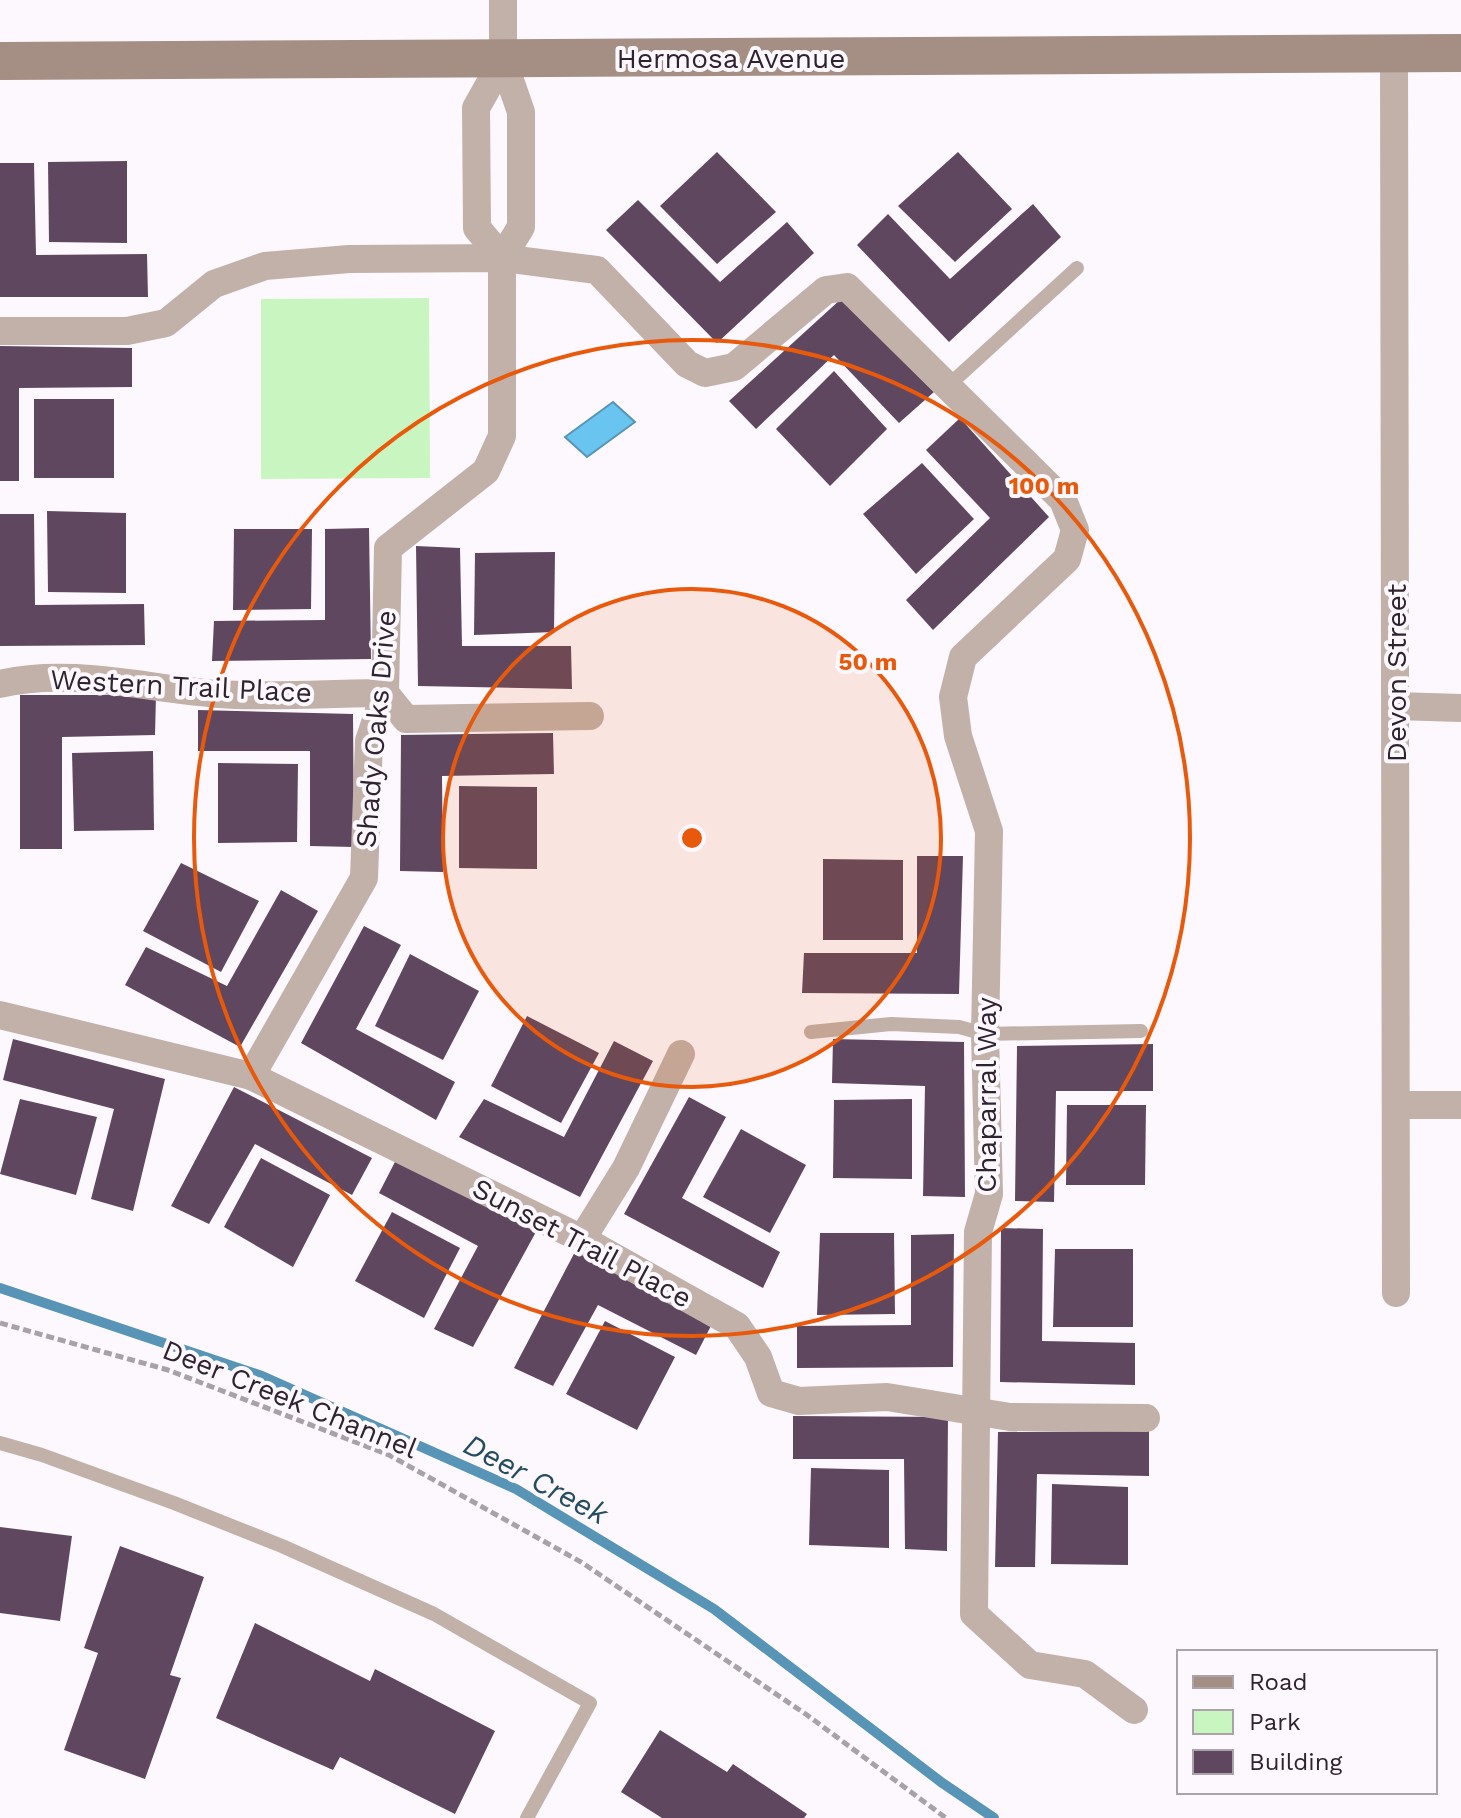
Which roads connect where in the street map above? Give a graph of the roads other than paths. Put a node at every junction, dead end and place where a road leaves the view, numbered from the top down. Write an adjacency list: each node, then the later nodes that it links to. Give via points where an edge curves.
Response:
1 (503, 0): 4 (street)
2 (1394, 53): 3 (street, Hermosa Avenue); 4 (street, Hermosa Avenue); 12 (street, Devon Street)
3 (1461, 53)
4 (503, 60): 5 (street, Hermosa Avenue); 6 (street, Shady Oaks Drive, via 521,112 521,227); 6 (street, via 476,108 477,228)
5 (0, 61)
6 (502, 258): 8 (street, via 349,259 265,266 214,284 166,323 127,331); 9 (street, via 597,270 687,364 705,373 734,367 826,290 847,287); 11 (street, Shady Oaks Drive, via 502,436 486,471 388,548)
7 (1077, 268): 9 (lane)
8 (0, 331)
9 (949, 385): 18 (street, Chaparral Way, via 1063,500 1075,530 1067,559 963,657 953,697 958,736 989,831)
10 (0, 684): 11 (street, Western Trail Place, via 23,679 160,685 218,694)
11 (385, 693): 14 (street, via 406,719); 20 (street, Shady Oaks Drive, via 369,741 364,878)
12 (1396, 706): 13 (street); 21 (street, Devon Street)
13 (1461, 708)
14 (590, 716)
15 (0, 1015): 20 (street, Sunset Trail Place)
16 (1141, 1031): 18 (lane)
17 (811, 1032): 18 (lane, via 891,1024 959,1027)
18 (985, 1034): 25 (street, Chaparral Way, via 989,1194 978,1232)
19 (681, 1054): 23 (street, via 626,1168)
20 (251, 1076): 23 (street, Sunset Trail Place)
21 (1398, 1105): 22 (street); 24 (street, Devon Street)
22 (1461, 1105)
23 (582, 1239): 25 (street, Sunset Trail Place, via 737,1326 758,1357 771,1393 799,1401 887,1397)
24 (1396, 1293)
25 (976, 1409): 26 (street, Sunset Trail Place, via 1010,1417); 28 (street, Chaparral Way, via 974,1614 1030,1665 1085,1674)
26 (1146, 1418)
27 (0, 1443): 29 (lane, via 282,1546 434,1614 590,1703)
28 (1134, 1710)
29 (527, 1818)

